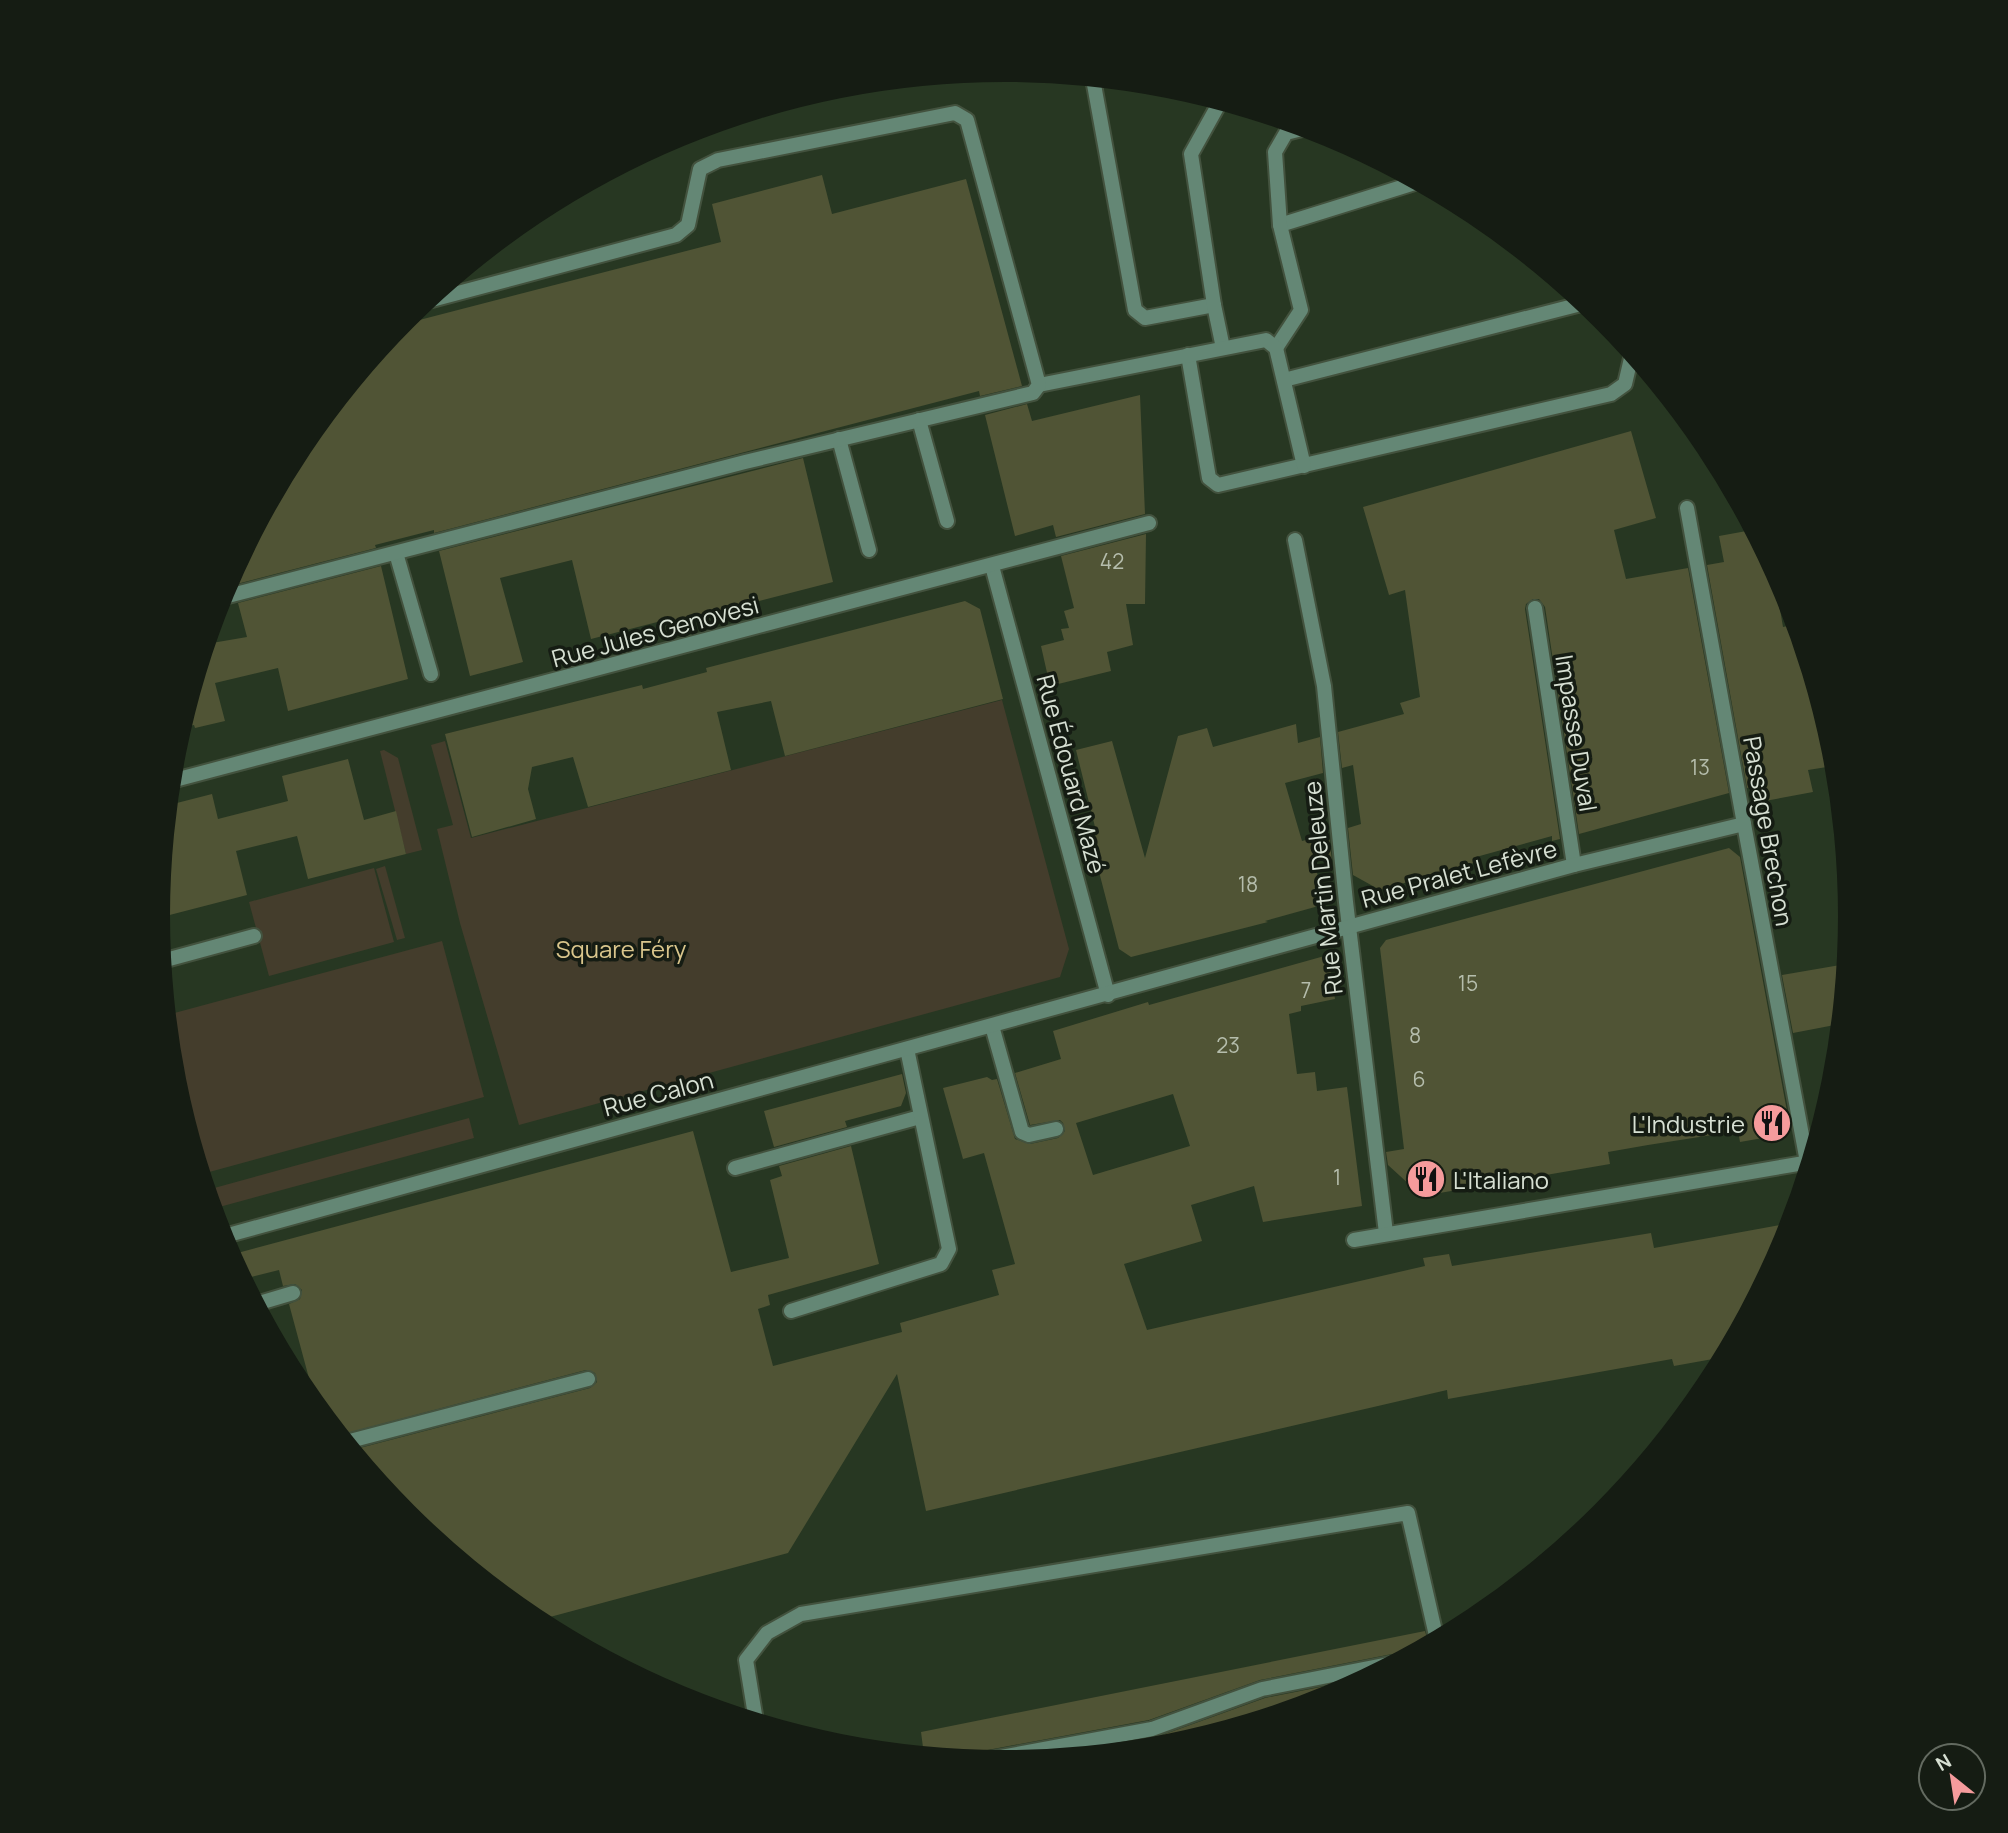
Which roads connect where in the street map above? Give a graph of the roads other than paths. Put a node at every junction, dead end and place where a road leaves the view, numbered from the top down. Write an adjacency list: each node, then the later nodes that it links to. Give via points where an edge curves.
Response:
1 (1095, 87): 7 (street, via 1135,310 1145,317)
2 (1216, 110): 7 (street, via 1191,154)
3 (1287, 133): 5 (street, via 1275,152)
4 (1406, 186): 5 (street)
5 (1280, 225): 10 (street, via 1301,310)
6 (447, 296): 14 (street, via 676,235 688,225 699,169 718,160 955,113 967,120)
7 (1214, 305): 9 (street)
8 (1572, 306): 13 (street)
9 (1223, 348): 10 (street, via 1266,340); 11 (street)
10 (1276, 348): 13 (street)
11 (1188, 355): 14 (street); 17 (street, via 1209,478 1218,485)
12 (1630, 364): 17 (street, via 1625,384 1611,394)
13 (1284, 380): 17 (street)
14 (1039, 384): 15 (street, via 1033,393)
15 (919, 421): 16 (street); 19 (street)
16 (839, 439): 22 (street); 23 (street)
17 (1304, 466)
18 (1687, 508): 29 (street, Passage Brechon)
19 (947, 521)
20 (1149, 523): 24 (street, Rue Jules Genovesi)
21 (1295, 540): 31 (street, Rue Martin Deleuze, via 1324,685)
22 (869, 550)
23 (396, 553): 25 (street); 27 (street)
24 (992, 566): 28 (street, Rue Jules Genovesi); 34 (street, Rue Édouard Mazé)
25 (234, 594)
26 (1535, 608): 30 (street, Impasse Duval)
27 (431, 674)
28 (182, 778)
29 (1744, 824): 30 (street, Rue Pralet Lefèvre); 39 (street, Passage Brechon)
30 (1574, 865): 31 (street, Rue Pralet Lefèvre)
31 (1349, 927): 34 (street, Rue Pralet Lefèvre); 42 (street, Rue Martin Deleuze)
32 (254, 936): 33 (street)
33 (172, 958)
34 (1108, 995): 35 (street, Rue Calon)
35 (992, 1026): 36 (street, Rue Calon); 38 (street, via 1023,1132 1029,1135)
36 (907, 1049): 37 (street); 43 (street, Rue Calon)
37 (920, 1117): 41 (street); 47 (street, via 949,1249 941,1264)
38 (1056, 1129)
39 (1806, 1146)
40 (1801, 1163): 42 (street)
41 (735, 1168)
42 (1386, 1233): 44 (street)
43 (232, 1234)
44 (1354, 1240)
45 (293, 1293): 46 (street)
46 (265, 1301)
47 (791, 1311)
48 (588, 1379): 49 (street)
49 (355, 1440)
50 (1435, 1630): 52 (street, via 1408,1513 801,1614 767,1633 746,1660)
51 (1364, 1669): 53 (street, via 1262,1689 1152,1729)
52 (754, 1711)
53 (1036, 1750)

